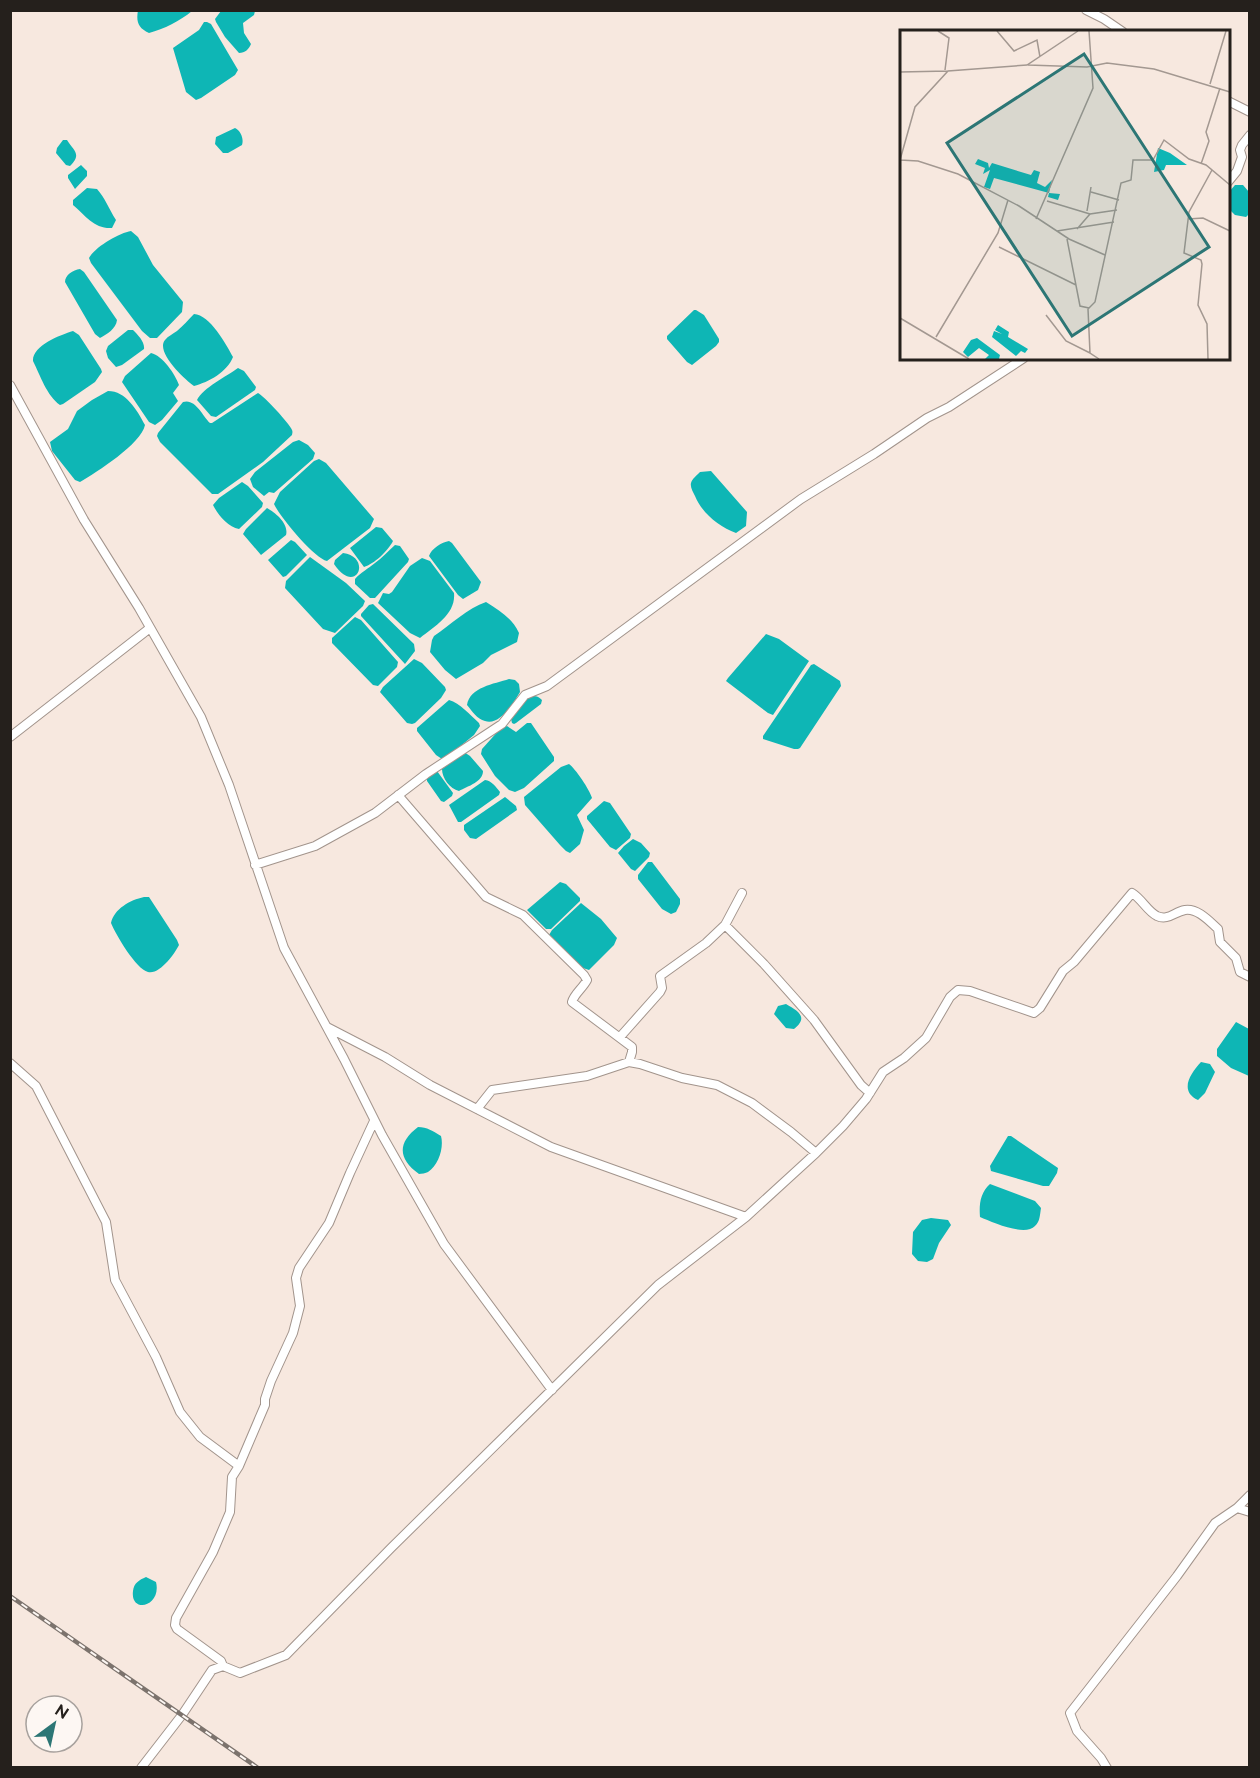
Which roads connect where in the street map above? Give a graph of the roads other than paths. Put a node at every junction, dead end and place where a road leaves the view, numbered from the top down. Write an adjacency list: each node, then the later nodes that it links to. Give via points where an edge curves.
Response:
1 (1086, 10): 2 (street)
2 (1120, 30)
3 (1230, 102): 4 (street)
4 (1250, 112)
5 (1250, 135): 6 (street, via 1242,145 1242,157)
6 (1230, 180)
7 (1021, 360): 11 (street, via 801,499 547,686 525,695 502,724)
8 (10, 385): 9 (street, via 84,520)
9 (150, 628): 10 (street); 12 (street, via 201,717)
10 (10, 737)
11 (399, 795): 12 (street, via 315,846); 17 (street, via 486,897 523,915 584,975 584,986 572,1002)
12 (255, 865): 16 (street, via 284,948)
13 (742, 893): 14 (street)
14 (725, 925): 17 (street, via 660,976 660,992); 20 (street, via 814,1020)
15 (1250, 977): 20 (street, via 1240,972 1234,955 1220,942 1218,929 1203,916 1184,910 1166,918 1158,916 1132,893 1063,972 1035,1013 958,990 926,1038 884,1072)
16 (326, 1026): 21 (street); 22 (street)
17 (620, 1037): 18 (street, via 632,1047)
18 (629, 1062): 21 (street, via 587,1076 492,1090); 23 (street, via 717,1085 752,1103)
19 (10, 1063): 26 (street, via 36,1086 106,1222 115,1280 180,1412 200,1437)
20 (870, 1093): 23 (street)
21 (477, 1109): 24 (street, via 551,1147)
22 (374, 1121): 25 (street, via 444,1244); 26 (street, via 329,1223 299,1268 296,1278 300,1306 293,1333)
23 (816, 1153): 24 (street)
24 (746, 1217): 25 (street, via 658,1285)
25 (552, 1389): 30 (street, via 286,1655 240,1673)
26 (238, 1466): 30 (street, via 232,1477 230,1512 175,1625)
27 (1250, 1495): 28 (street)
28 (1237, 1508): 29 (street); 32 (street, via 1215,1523 1070,1713 1077,1731)
29 (1250, 1512)
30 (223, 1666): 31 (street, via 212,1670)
31 (141, 1767)
32 (1107, 1767)

